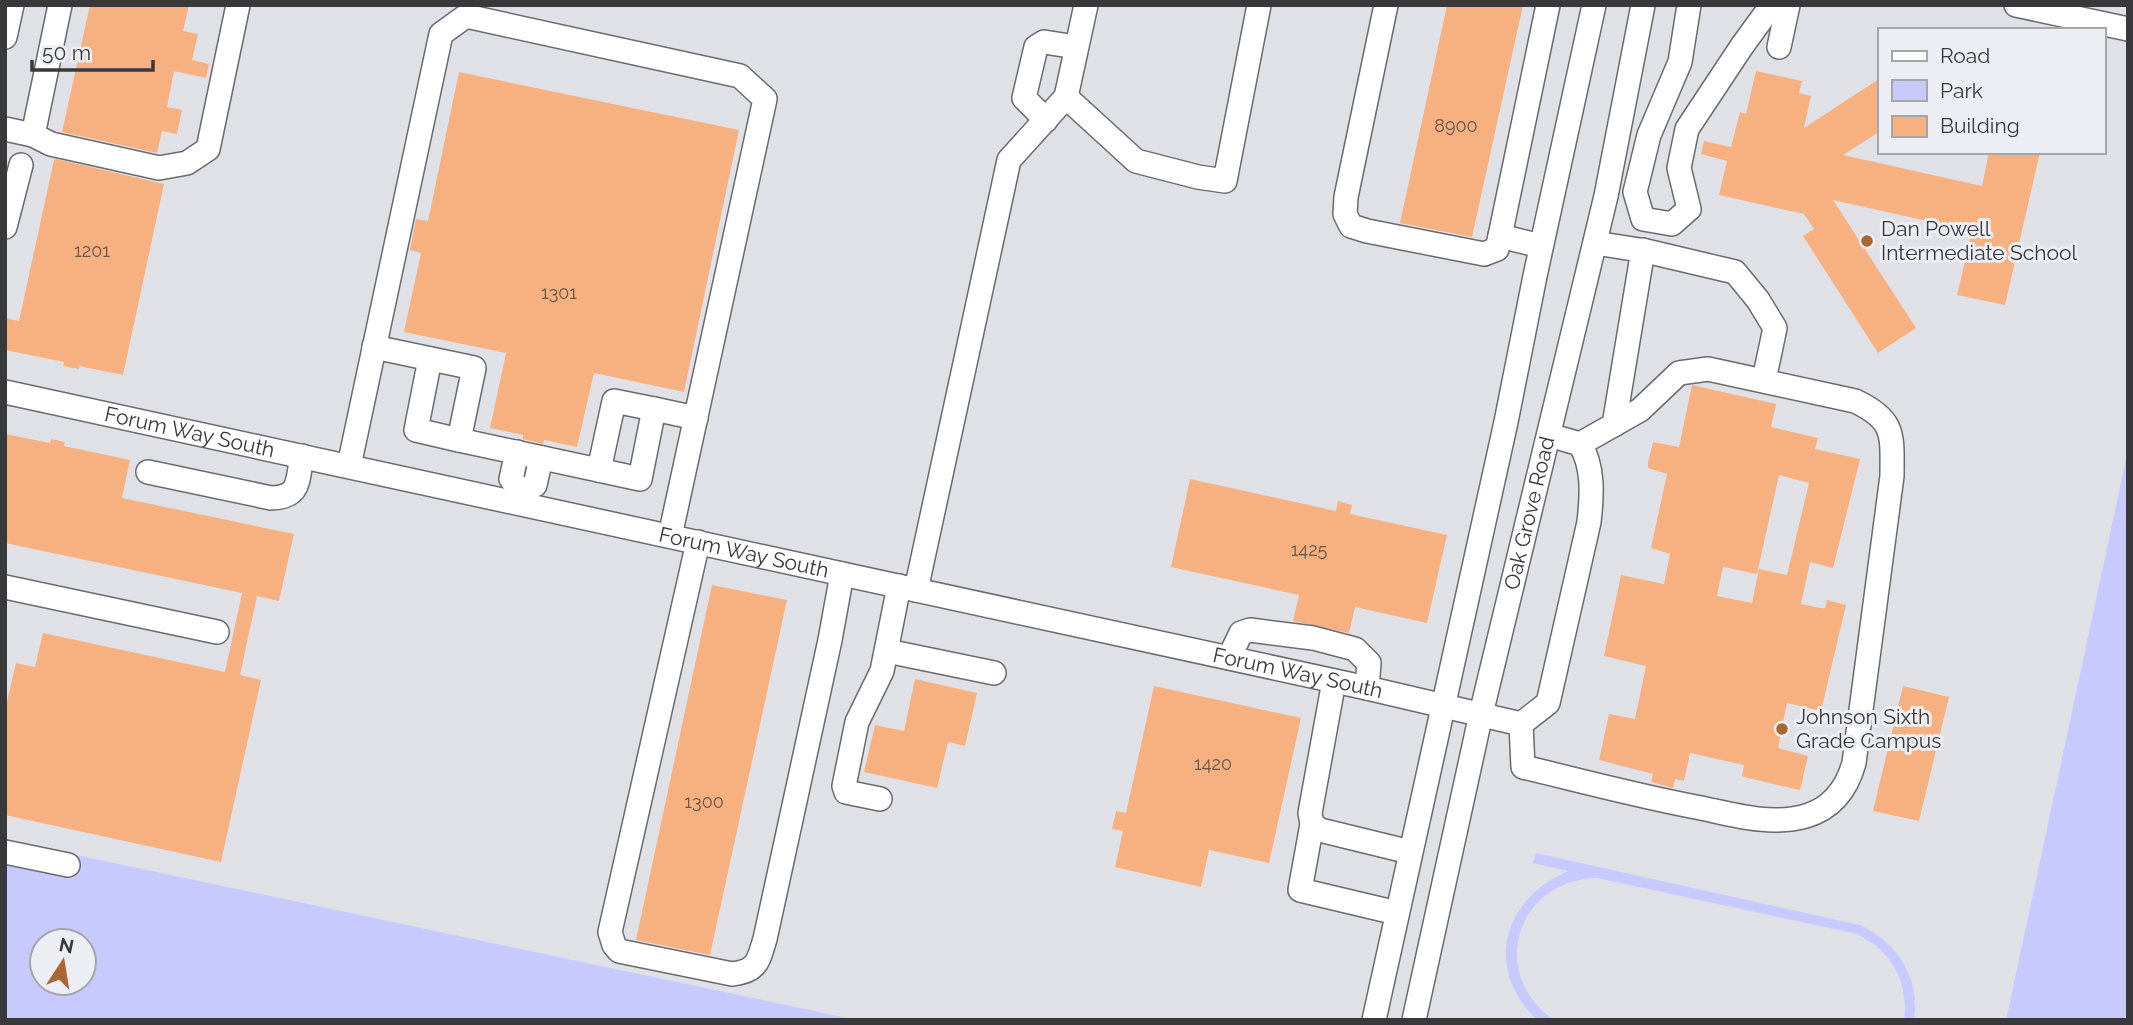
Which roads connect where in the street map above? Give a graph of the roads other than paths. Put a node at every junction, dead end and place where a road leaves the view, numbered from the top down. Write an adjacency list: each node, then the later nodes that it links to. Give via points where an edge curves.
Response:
1 (12, 5): 15 (street)
2 (60, 5): 21 (street)
3 (238, 5): 21 (street, via 208,149 187,163 159,168 51,144)
4 (1086, 5): 16 (street)
5 (1259, 5): 18 (street, via 1225,181 1136,161)
6 (1386, 5): 24 (street, via 1345,214 1351,226 1367,231 1484,254 1497,249)
7 (1548, 5): 24 (street)
8 (1594, 5): 26 (street, Oak Grove Road)
9 (1643, 5): 25 (street, Oak Grove Road)
10 (1689, 5): 11 (street, via 1681,62 1649,135 1635,192 1643,219 1672,224 1689,209 1679,168 1687,129 1742,46)
11 (1777, 5)
12 (1788, 5): 17 (street)
13 (2016, 5): 14 (street)
14 (2128, 29)
15 (5, 37)
16 (1076, 47): 18 (street); 19 (street, via 1044,41 1036,47 1024,98)
17 (1779, 47)
18 (1066, 97): 19 (street)
19 (1046, 120): 49 (street, via 1009,160)
20 (5, 129): 21 (street)
21 (33, 135)
22 (21, 165): 23 (street)
23 (5, 227)
24 (1500, 236): 26 (street)
25 (1595, 243): 27 (street); 35 (street, Oak Grove Road)
26 (1541, 246): 56 (street, Oak Grove Road)
27 (1643, 250): 30 (street, via 1735,272 1775,328); 34 (street)
28 (374, 347): 29 (street); 33 (street, via 441,34 466,16 740,76 765,99); 41 (street)
29 (430, 359): 36 (street, via 416,430); 36 (street, via 474,368)
30 (1764, 380): 34 (street, via 1708,369 1679,373 1640,410); 58 (street, via 1855,401 1870,408 1892,436 1892,476 1849,782 1828,805 1808,816 1758,818 1660,800 1523,766)
31 (5, 392): 39 (street, Forum Way South)
32 (654, 409): 33 (street); 42 (street, via 614,401); 42 (street, via 640,479)
33 (696, 418): 45 (street)
34 (1614, 425): 37 (street)
35 (1549, 435): 37 (street); 57 (street, Oak Grove Road)
36 (459, 440): 38 (street)
37 (1580, 444): 58 (street, via 1592,491 1589,522 1548,703)
38 (517, 452): 40 (street); 44 (street, via 512,480)
39 (302, 456): 41 (street, Forum Way South); 43 (street, via 296,488 284,498)
40 (541, 458): 42 (street); 44 (street, via 536,485)
41 (349, 466): 44 (street, Forum Way South)
42 (599, 470)
43 (148, 472)
44 (520, 497): 45 (street, Forum Way South)
45 (670, 536): 46 (street, Forum Way South)
46 (698, 542): 47 (street, Forum Way South); 47 (street, via 610,932 620,951 732,974 746,973 756,964)
47 (842, 573): 49 (street, Forum Way South)
48 (5, 587): 50 (street)
49 (908, 588): 51 (street); 52 (street, Forum Way South)
50 (217, 632)
51 (887, 651): 53 (street); 59 (street, via 857,722 844,789)
52 (1229, 658): 54 (street, Forum Way South); 55 (street, via 1241,633 1250,630 1313,638 1355,649 1369,663)
53 (994, 673)
54 (1334, 681): 55 (street, Forum Way South); 60 (street, via 1310,813)
55 (1367, 688): 56 (street, Forum Way South)
56 (1442, 704): 57 (street, Forum Way South); 62 (street, Oak Grove Road)
57 (1481, 714): 58 (street, Forum Way South); 66 (street, Oak Grove Road)
58 (1521, 724)
59 (880, 799)
60 (1312, 824): 62 (street, via 1320,830); 64 (street, via 1300,890)
61 (5, 852): 63 (street)
62 (1410, 852): 64 (street, Oak Grove Road)
63 (68, 865)
64 (1397, 913): 65 (street, Oak Grove Road)
65 (1374, 1020)
66 (1413, 1020)

